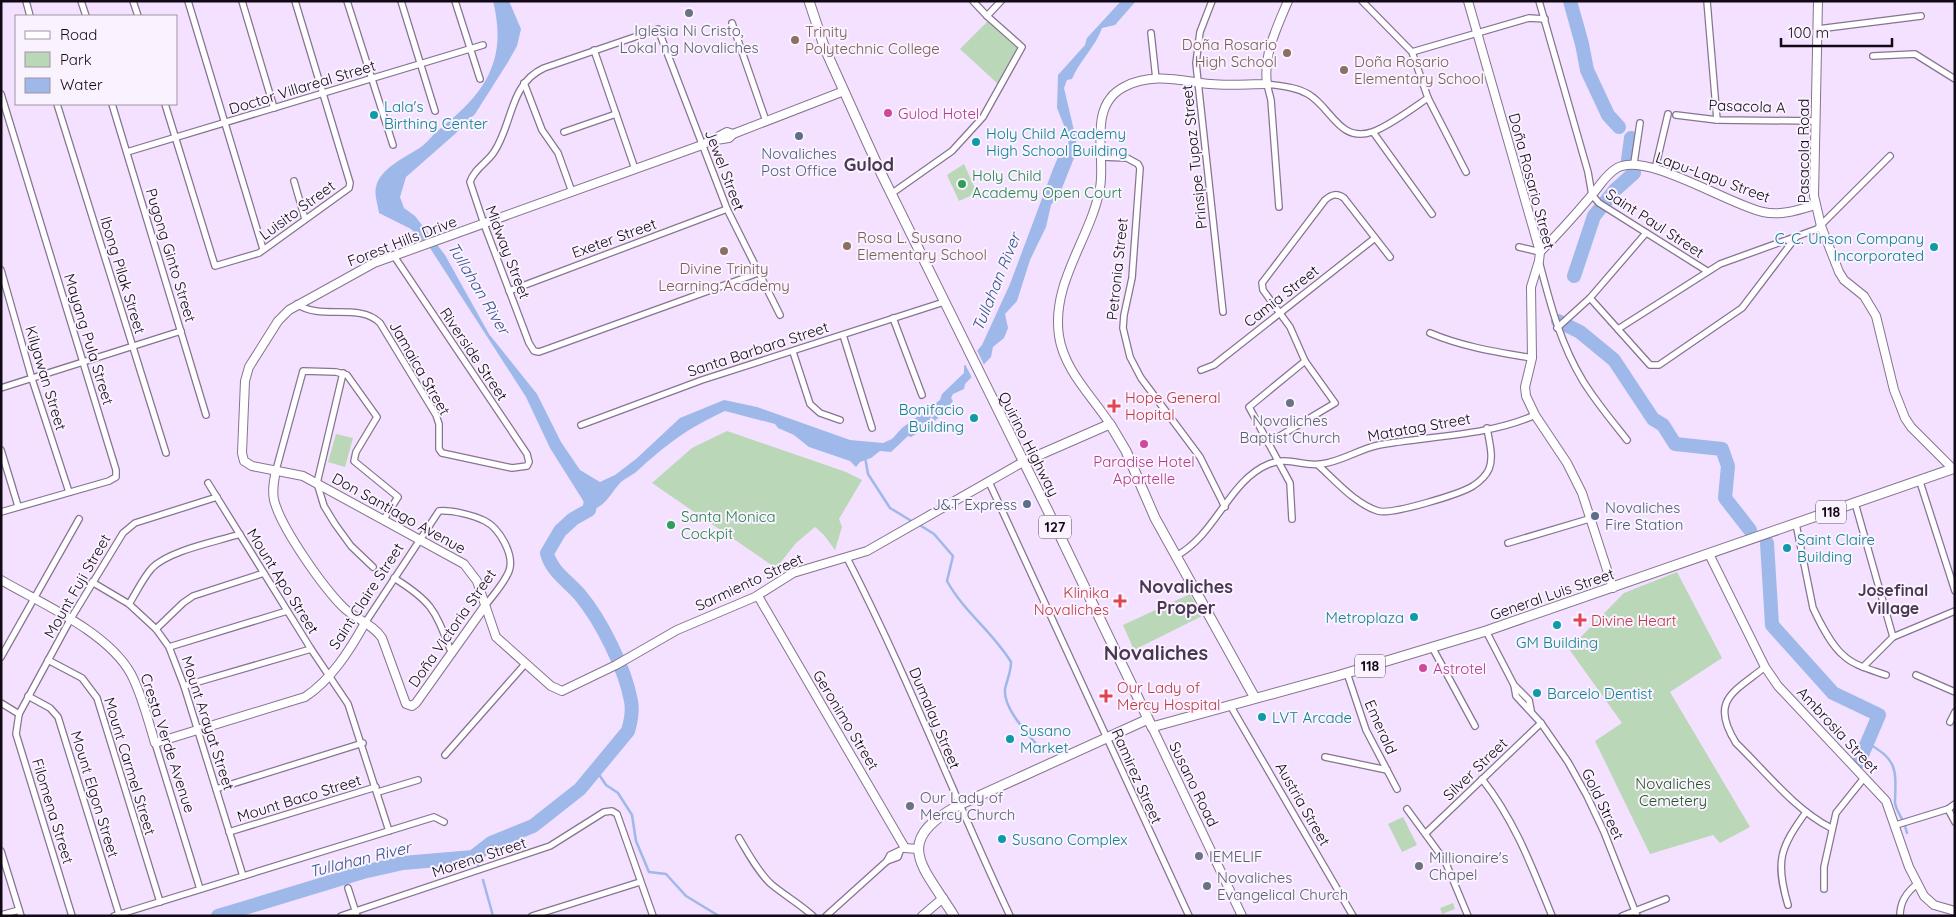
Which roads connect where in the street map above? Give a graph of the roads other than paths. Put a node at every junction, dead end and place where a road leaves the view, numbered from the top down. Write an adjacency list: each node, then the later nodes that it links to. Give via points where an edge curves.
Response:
1 (26, 1): 20 (street)
2 (81, 1): 21 (street)
3 (133, 1): 22 (street)
4 (188, 1): 58 (street)
5 (242, 1): 50 (street)
6 (294, 1): 44 (street, Luisito Street)
7 (347, 1): 36 (street)
8 (401, 1): 35 (street)
9 (455, 1): 31 (street)
10 (809, 1): 43 (main road, Quirino Highway / 127, via 821,40)
11 (973, 1): 23 (street)
12 (1001, 1): 23 (street)
13 (1212, 1): 40 (street, Prinsipe Tupaz Street, via 1197,44)
14 (1288, 1): 42 (street, via 1270,47)
15 (1362, 1): 33 (street)
16 (1468, 1): 28 (street, Doña Rosario Street)
17 (1539, 1): 25 (street)
18 (1707, 1): 55 (street)
19 (1818, 1): 27 (street, Pasacola Road)
20 (30, 15)
21 (86, 15)
22 (138, 15)
23 (986, 16): 74 (street, via 1022,46 983,117 952,151)
24 (1921, 16): 27 (street)
25 (1545, 19): 28 (street, via 1529,18); 75 (street)
26 (732, 23): 57 (street)
27 (1818, 29): 56 (street, Pasacola Road)
28 (1477, 32): 33 (street); 88 (street, Doña Rosario Street)
29 (1152, 33): 38 (street)
30 (483, 45): 31 (street, Doctor Villareal Street)
31 (470, 50): 35 (street, Doctor Villareal Street); 37 (street)
32 (594, 50): 41 (street, via 544,68); 52 (street); 64 (street, Jewel Street, via 658,29)
33 (1412, 52): 46 (street)
34 (1873, 56): 39 (street, via 1915,54)
35 (420, 64): 36 (street, Doctor Villareal Street); 51 (street)
36 (371, 79): 44 (street, Doctor Villareal Street); 63 (street)
37 (480, 79)
38 (1156, 79): 40 (street); 67 (street, via 1124,87 1105,105)
39 (1955, 79)
40 (1198, 81): 42 (street); 99 (street, Prinsipe Tupaz Street)
41 (524, 82): 73 (street, via 542,130 558,153); 81 (street, Midway Street, via 498,146 470,182)
42 (1267, 84): 61 (street, via 1308,94 1325,107 1341,128 1360,134); 77 (street)
43 (844, 91): 57 (street, Forest Hills Drive); 74 (main road, Quirino Highway / 127)
44 (324, 93): 50 (street, Doctor Villareal Street); 80 (street, Luisito Street, via 350,186)
45 (1, 94): 112 (street, Mayang Pula Street)
46 (1428, 98): 61 (street); 71 (street)
47 (57, 105): 108 (street, Ibong Pilak Street)
48 (112, 105): 65 (street, Pugong Ginto Street)
49 (165, 105): 62 (street)
50 (274, 108): 58 (street, Doctor Villareal Street)
51 (435, 112)
52 (616, 114): 60 (street); 69 (street)
53 (1668, 114): 70 (street)
54 (1676, 115): 55 (street, Pasacola A)
55 (1717, 120): 56 (street, Pasacola A)
56 (1816, 120): 76 (street, Pasacola Road)
57 (766, 121): 64 (street, Forest Hills Drive, via 733,134 727,132)
58 (225, 123): 62 (street, Doctor Villareal Street); 87 (street)
59 (1640, 123): 68 (street)
60 (564, 132)
61 (1373, 132): 79 (street)
62 (175, 138): 65 (street, Doctor Villareal Street); 87 (street, Luisito Street, via 215,266 254,256)
63 (393, 145)
64 (702, 145): 69 (street, Forest Hills Drive); 78 (street, Jewel Street)
65 (127, 152): 105 (street, Pugong Ginto Street)
66 (1890, 156): 82 (street)
67 (1102, 157): 121 (street, via 1100,190 1064,285 1058,327 1065,359); 143 (street, Petronia Street, via 1127,158 1140,168 1132,278 1123,321 1130,357 1141,378 1200,457)
68 (1634, 163): 70 (street, Lapu-Lapu Street); 75 (street, Lapu-Lapu Street, via 1611,172)
69 (635, 169): 73 (street, Forest Hills Drive)
70 (1655, 169): 76 (street, Lapu-Lapu Street, via 1761,212 1779,213)
71 (1466, 172)
72 (294, 181): 80 (street)
73 (572, 192): 81 (street, Forest Hills Drive)
74 (891, 194): 97 (main road, Quirino Highway / 127)
75 (1592, 195): 83 (street, Saint Paul Street, via 1604,207); 88 (street, Lapu-Lapu Street)
76 (1815, 206): 82 (street, Pasacola Road)
77 (1280, 207)
78 (727, 209): 94 (street, Jewel Street); 95 (street, Exeter Street)
79 (1432, 214)
80 (305, 219): 87 (street, Luisito Street)
81 (484, 224): 89 (street, Forest Hills Drive); 95 (street, Midway Street)
82 (1820, 226): 84 (street); 133 (street, Pasacola Road, via 1844,280 1870,303 1876,316 1894,390 1905,418)
83 (1646, 233): 93 (street, Saint Paul Street); 96 (street)
84 (1796, 237): 93 (street); 104 (street, via 1742,308 1660,366 1654,367)
85 (1375, 238): 90 (street); 100 (street, Camia Street); 100 (street, via 1344,198 1332,195 1325,200 1262,282 1263,290)
86 (1519, 247): 88 (street)
87 (263, 250)
88 (1540, 252): 91 (street, Doña Rosario Street)
89 (394, 256): 98 (street, Forest Hills Drive, via 363,268); 132 (street, Riverside Street, via 527,454)
90 (1390, 257)
91 (1540, 261): 103 (street); 110 (street, Doña Rosario Street, via 1531,287)
92 (1, 270): 115 (street, Kilyawan Street)
93 (1707, 271): 104 (street)
94 (758, 273): 95 (street, Midway Street, via 539,352 531,347); 101 (street, Jewel Street)
95 (509, 291)
96 (1590, 298): 103 (street); 104 (street)
97 (944, 302): 102 (street, Santa Barbara Street); 130 (main road, Quirino Highway / 127)
98 (297, 304): 132 (street, Jamaica Street, via 311,311 366,315 380,323 436,415 440,424 439,449 442,453 512,468); 134 (street, Forest Hills Drive, via 278,321 252,361 245,381 242,457 252,466)
99 (1223, 312)
100 (1280, 312): 111 (street, via 1297,338); 113 (street, Camia Street, via 1214,365)
101 (780, 315)
102 (893, 318): 107 (street, Santa Barbara Street); 117 (street)
103 (1557, 328): 125 (street, via 1584,383)
104 (1618, 329)
105 (181, 331): 108 (street); 118 (street, Pugong Ginto Street)
106 (1430, 333): 110 (street, via 1461,344)
107 (842, 335): 109 (street, Santa Barbara Street); 123 (street)
108 (133, 347): 112 (street); 128 (street, Ibong Pilak Street)
109 (792, 352): 120 (street, via 810,404 820,413); 122 (street, Santa Barbara Street, via 671,391)
110 (1532, 358): 119 (street, Doña Rosario Street, via 1525,387)
111 (1305, 361): 126 (street, via 1249,407); 126 (street, via 1335,403)
112 (84, 362): 115 (street); 139 (street, Mayang Pula Street, via 116,476 110,481)
113 (1201, 370)
114 (343, 373): 134 (street, via 303,371); 138 (street); 148 (street, via 355,384 376,415 354,459 358,466 398,497)
115 (32, 379): 116 (street); 139 (street, Kilyawan Street)
116 (1, 388)
117 (922, 395)
118 (206, 415)
119 (1535, 415): 124 (street, Matatag Street, via 1513,424); 145 (street, Doña Rosario Street, via 1575,476)
120 (840, 420)
121 (1110, 424): 130 (main road, Sarmiento Street); 154 (main road)
122 (581, 425)
123 (872, 428)
124 (1487, 428): 131 (street, Matatag Street, via 1377,445); 131 (street, via 1492,457 1482,479 1457,494 1392,511 1380,512 1372,508)
125 (1627, 440)
126 (1268, 444): 129 (street)
127 (1, 450): 142 (street)
128 (166, 453)
129 (1278, 461): 131 (street, Matatag Street); 143 (street, via 1261,468); 147 (street, via 1291,486)
130 (1023, 462): 135 (street, Sarmiento Street); 198 (main road, Quirino Highway / 127)
131 (1318, 465)
132 (527, 466)
133 (1954, 468): 136 (main road, General Luis Street / 118)
134 (276, 470): 138 (street, Don Santiago Avenue, via 295,473); 171 (street, via 274,500 288,530 338,601)
135 (989, 482): 155 (street, Sarmiento Street); 201 (street, Ramirez Street)
136 (1920, 482): 141 (main road, General Luis Street / 118); 163 (street)
137 (208, 483): 140 (street, Mount Apo Street)
138 (317, 483): 148 (street, Don Santiago Avenue); 157 (street, via 334,524)
139 (70, 492): 142 (street, Mayang Pula Street)
140 (216, 497): 150 (street, Mount Apo Street); 161 (street, Mount Fuji Street, via 128,527)
141 (1855, 503): 149 (main road, General Luis Street / 118); 174 (street)
142 (18, 506): 144 (street, Mayang Pula Street)
143 (1224, 507): 154 (street, via 1202,537)
144 (1, 512)
145 (1590, 518): 152 (street); 162 (street, Doña Rosario Street)
146 (79, 519): 165 (street)
147 (1292, 519)
148 (384, 520): 151 (street, Don Santiago Avenue)
149 (1796, 524): 153 (main road, General Luis Street / 118); 183 (street, via 1818,620 1842,655)
150 (240, 534): 158 (street, Mount Apo Street); 166 (street, via 159,562)
151 (420, 538): 156 (street, Saint Claire Street, via 435,514 446,510 490,525); 159 (street, Saint Claire Street); 167 (street, Don Santiago Avenue, via 470,569)
152 (1508, 543)
153 (1709, 554): 162 (main road, General Luis Street / 118); 182 (street, Ambrosia Street)
154 (1176, 556): 191 (main road)
155 (847, 558): 164 (street, Sarmiento Street, via 793,573); 214 (street, Dumalay Street, via 896,658)
156 (511, 560): 167 (street, Doña Victoria Street, via 509,570)
157 (373, 567)
158 (264, 573): 168 (street, Mount Apo Street); 172 (street, via 193,596)
159 (394, 578): 171 (street, Saint Claire Street); 178 (street, via 428,602)
160 (1, 580): 165 (street, Cresta Verde Avenue)
161 (92, 582): 166 (street, Mount Arayat Street); 170 (street, Mount Fuji Street)
162 (1613, 588): 173 (main road, General Luis Street / 118)
163 (1955, 591)
164 (758, 596): 181 (street, Sarmiento Street, via 677,630 562,691 551,686); 226 (street, Geronimo Street)
165 (34, 599): 170 (street, Cresta Verde Avenue); 179 (street)
166 (129, 604): 172 (street, Mount Arayat Street)
167 (485, 606): 178 (street, Doña Victoria Street); 181 (street, Sarmiento Street, via 496,637)
168 (287, 611): 175 (street); 177 (street, Mount Apo Street)
169 (1955, 611): 174 (street)
170 (70, 620): 180 (street, Mount Fuji Street); 202 (street, Cresta Verde Avenue, via 102,639 130,672)
171 (366, 623): 178 (street, Doña Victoria Street, via 382,638 409,706 416,703); 186 (street, Saint Claire Street, via 344,658)
172 (156, 629): 175 (street, Mount Arayat Street)
173 (1486, 630): 176 (main road, General Luis Street / 118); 197 (street, Gold Street, via 1514,685 1516,696)
174 (1893, 637): 183 (street)
175 (169, 647): 188 (street, Mount Arayat Street)
176 (1432, 647): 184 (main road, General Luis Street / 118); 199 (street)
177 (311, 649): 186 (street, Mount Apo Street); 188 (street)
178 (452, 654)
179 (1, 656)
180 (48, 660): 190 (street, Mount Fuji Street); 237 (street, Mount Carmel Street, via 82,678 97,698)
181 (526, 663): 204 (street)
182 (1765, 667): 207 (street, Ambrosia Street, via 1787,697); 217 (street, via 1728,696 1724,706 1725,721 1736,743)
183 (1863, 667): 187 (street)
184 (1347, 673): 191 (main road, General Luis Street / 118); 206 (street, Emerald, via 1366,730)
185 (1916, 674): 189 (street)
186 (328, 675): 200 (street, Saint Claire Street, via 305,697); 203 (street, Mount Apo Street, via 348,704)
187 (1886, 675)
188 (184, 686): 200 (street, Mount Arayat Street)
189 (1955, 692)
190 (28, 696): 195 (street, Mount Fuji Street); 244 (street, Mount Elgon Street, via 50,708 58,717)
191 (1255, 698): 193 (main road, General Luis Street / 118)
192 (1, 703): 195 (street)
193 (1230, 704): 198 (main road, General Luis Street / 118); 256 (street, Austria Street)
194 (1955, 712): 196 (street)
195 (19, 714): 245 (street, Filomena Street, via 16,734)
196 (1950, 722)
197 (1541, 723): 209 (street, Silver Street); 242 (street, Gold Street, via 1587,796)
198 (1149, 724): 201 (main road); 255 (street, Susano Road)
199 (1475, 726)
200 (198, 730): 202 (street, Saint Claire Street); 210 (street, Mount Arayat Street)
201 (1106, 738): 214 (main road); 254 (street, Ramirez Street)
202 (155, 743): 234 (street, Cresta Verde Avenue)
203 (363, 743): 210 (street); 211 (street, Mount Apo Street)
204 (445, 755)
205 (1325, 757): 206 (street)
206 (1387, 770): 212 (street, Emerald)
207 (1864, 778): 220 (street, Ambrosia Street, via 1886,801); 221 (street, via 1840,805)
208 (418, 780): 211 (street, Mount Baco Street)
209 (1482, 780): 224 (street, Silver Street); 258 (street, via 1516,831)
210 (216, 789): 223 (street, Mount Arayat Street)
211 (377, 789): 222 (street, Mount Apo Street); 223 (street, Mount Baco Street)
212 (1397, 789)
213 (1955, 804): 216 (street)
214 (959, 805): 227 (main road, via 927,828); 253 (street, Dumalay Street)
215 (1407, 809): 224 (street)
216 (1948, 809): 219 (street); 220 (street)
217 (1806, 812): 221 (street); 238 (street, via 1787,838 1783,851 1780,876)
218 (444, 822): 222 (street, via 434,817)
219 (1955, 822)
220 (1898, 825): 231 (street, Ambrosia Street)
221 (1831, 828): 233 (street, via 1824,867)
222 (389, 831): 229 (street)
223 (229, 832): 229 (street, Mount Arayat Street)
224 (1426, 833): 257 (street, via 1451,873)
225 (739, 838): 249 (street, via 770,884)
226 (903, 849): 227 (street); 250 (street, via 890,855 888,861)
227 (917, 849): 235 (main road, via 925,871)
228 (1, 851): 240 (street)
229 (243, 876): 234 (street)
230 (640, 882): 241 (street, Morena Street, via 617,814 612,811 604,812 550,846); 247 (street); 248 (street)
231 (1916, 884): 239 (street, Ambrosia Street, via 1934,905); 260 (street, via 1902,902)
232 (348, 888): 241 (street)
233 (1824, 889)
234 (200, 890): 237 (street)
235 (943, 898): 251 (street); 252 (main road)
236 (1666, 899): 242 (street)
237 (160, 902): 244 (street)
238 (1788, 905)
239 (1955, 911)
240 (20, 913): 243 (street)
241 (356, 913): 246 (street, Morena Street)
242 (1636, 913): 259 (street)
243 (1, 915)
244 (117, 915)
245 (72, 916)
246 (341, 916)
247 (532, 916)
248 (653, 916)
249 (813, 916)
250 (826, 916)
251 (922, 916)
252 (954, 916)
253 (1010, 916)
254 (1189, 916)
255 (1242, 916)
256 (1353, 916)
257 (1468, 916)
258 (1552, 916)
259 (1622, 916)
260 (1900, 916)

